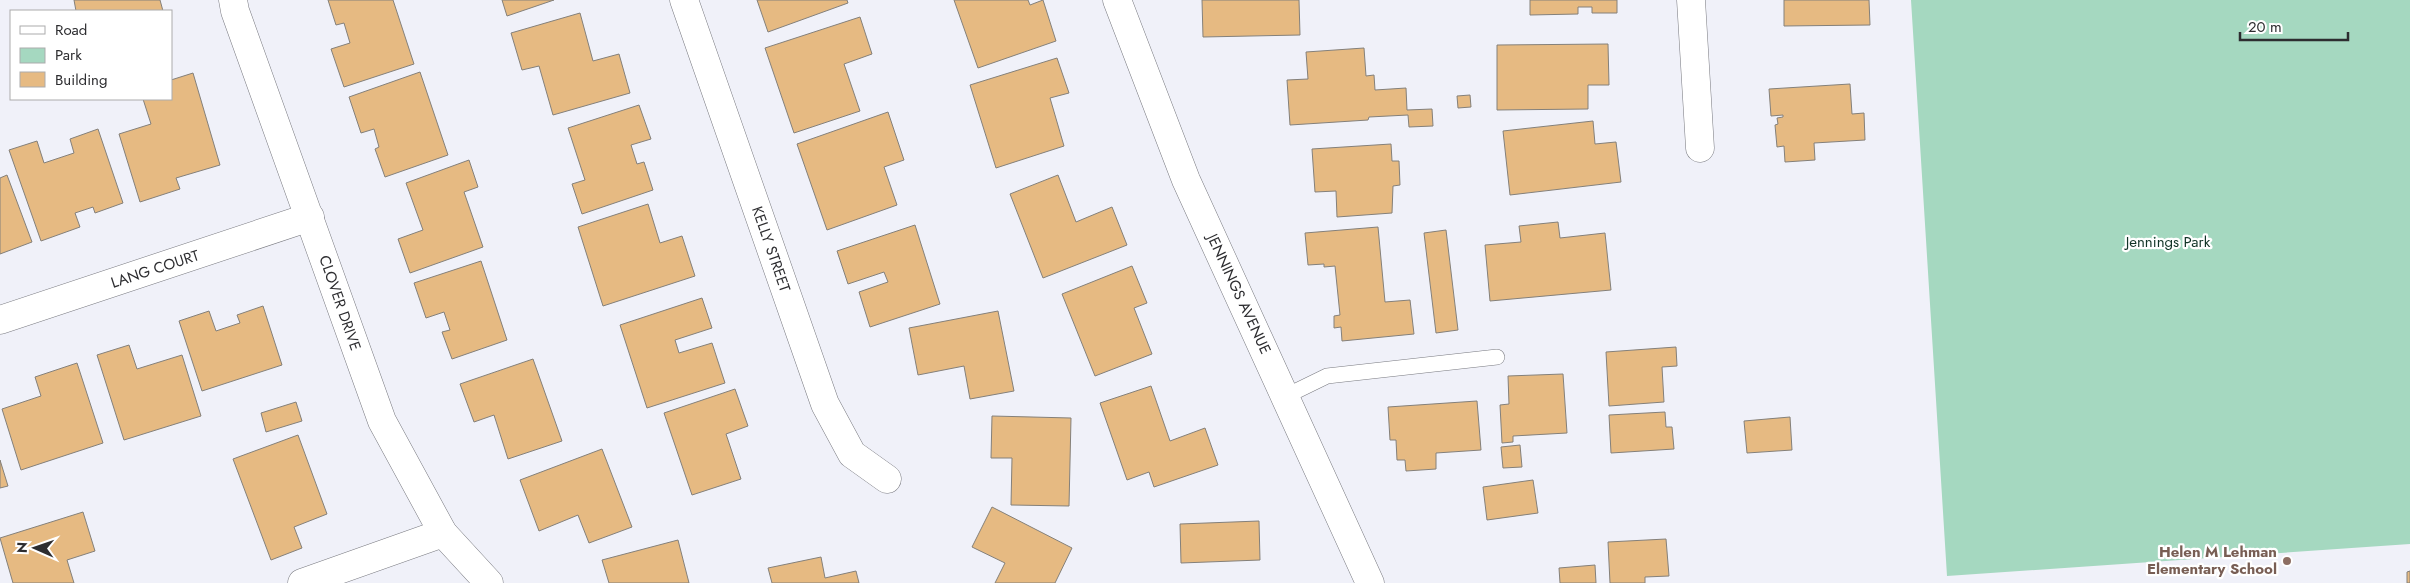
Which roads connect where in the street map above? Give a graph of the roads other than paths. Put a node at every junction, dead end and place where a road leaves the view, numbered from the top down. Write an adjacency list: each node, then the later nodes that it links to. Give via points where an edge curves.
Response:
1 (233, 0): 6 (street, CLOVER DRIVE)
2 (684, 0): 10 (street, KELLY STREET, via 825,404 852,454)
3 (1117, 0): 9 (street, JENNINGS AVENUE, via 1186,180)
4 (1691, 0): 5 (street)
5 (1700, 148)
6 (310, 217): 7 (street, LANG COURT); 11 (street, CLOVER DRIVE, via 382,421)
7 (0, 320)
8 (1497, 357): 9 (lane, via 1327,376)
9 (1286, 396): 14 (street, JENNINGS AVENUE)
10 (887, 479)
11 (442, 533): 12 (street); 13 (street, CLOVER DRIVE)
12 (302, 583)
13 (489, 583)
14 (1370, 583)

